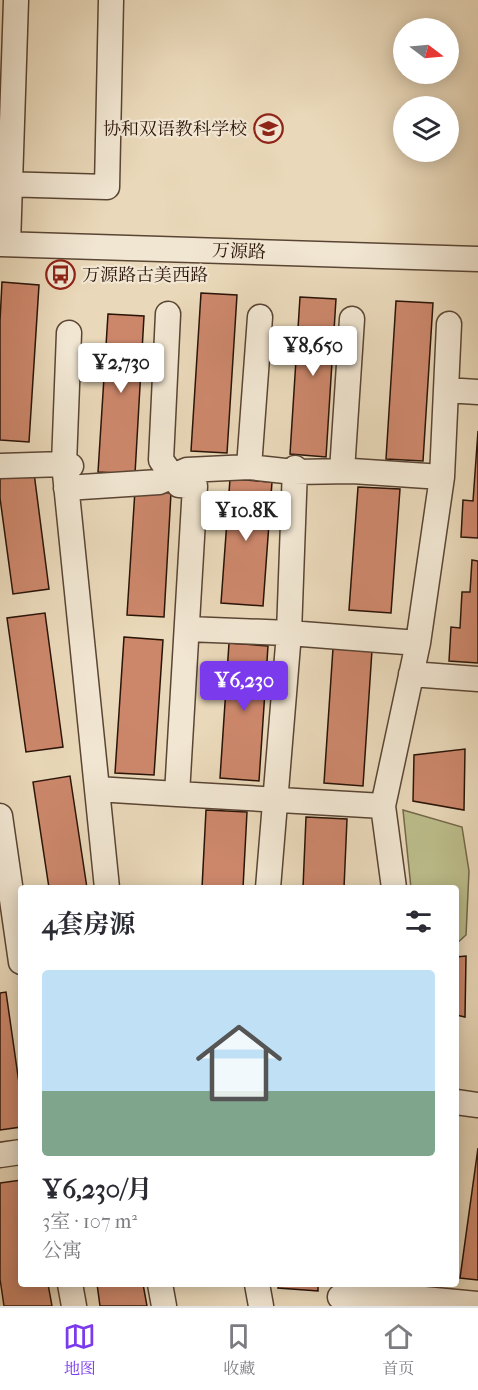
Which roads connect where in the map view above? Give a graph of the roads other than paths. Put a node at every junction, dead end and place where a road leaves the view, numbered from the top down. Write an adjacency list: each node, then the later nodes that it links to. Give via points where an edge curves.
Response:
1 (15, 0): 3 (street)
2 (111, 0): 3 (street, via 107,187)
3 (5, 184): 4 (street)
4 (4, 244): 5 (street, 万源路)
5 (478, 259)
6 (168, 314): 18 (street, via 160,460)
7 (260, 317): 14 (street)
8 (352, 319): 16 (street)
9 (449, 324): 11 (street)
10 (69, 333): 17 (street)
11 (446, 390): 12 (street); 19 (street)
12 (478, 392)
13 (0, 466): 17 (street)
14 (249, 467): 15 (street); 18 (street, via 187,470)
15 (294, 470): 16 (street); 21 (street)
16 (342, 471): 19 (street)
17 (67, 473): 18 (street, via 159,482); 25 (street)
18 (172, 476): 20 (street, via 179,485 195,486)
19 (442, 477): 22 (street)
20 (187, 629): 21 (street); 26 (street)
21 (289, 633): 22 (street); 27 (street)
22 (418, 643): 23 (street)
23 (411, 674): 24 (street); 28 (street)
24 (478, 679)
25 (97, 789): 26 (street); 30 (street)
26 (177, 794): 27 (street)
27 (276, 800): 28 (street); 31 (street)
28 (383, 806): 32 (street)
29 (0, 816): 33 (street)
30 (107, 885)
31 (268, 885)
32 (394, 885)
33 (18, 941)
34 (459, 1102): 35 (street)
35 (478, 1105)
36 (18, 1152): 37 (street)
37 (0, 1155)
38 (71, 1287): 44 (street)
39 (161, 1287): 45 (street)
40 (258, 1287): 46 (street)
41 (337, 1296): 42 (street)
42 (425, 1296): 43 (street)
43 (478, 1304)
44 (74, 1306)
45 (164, 1306)
46 (261, 1306)

